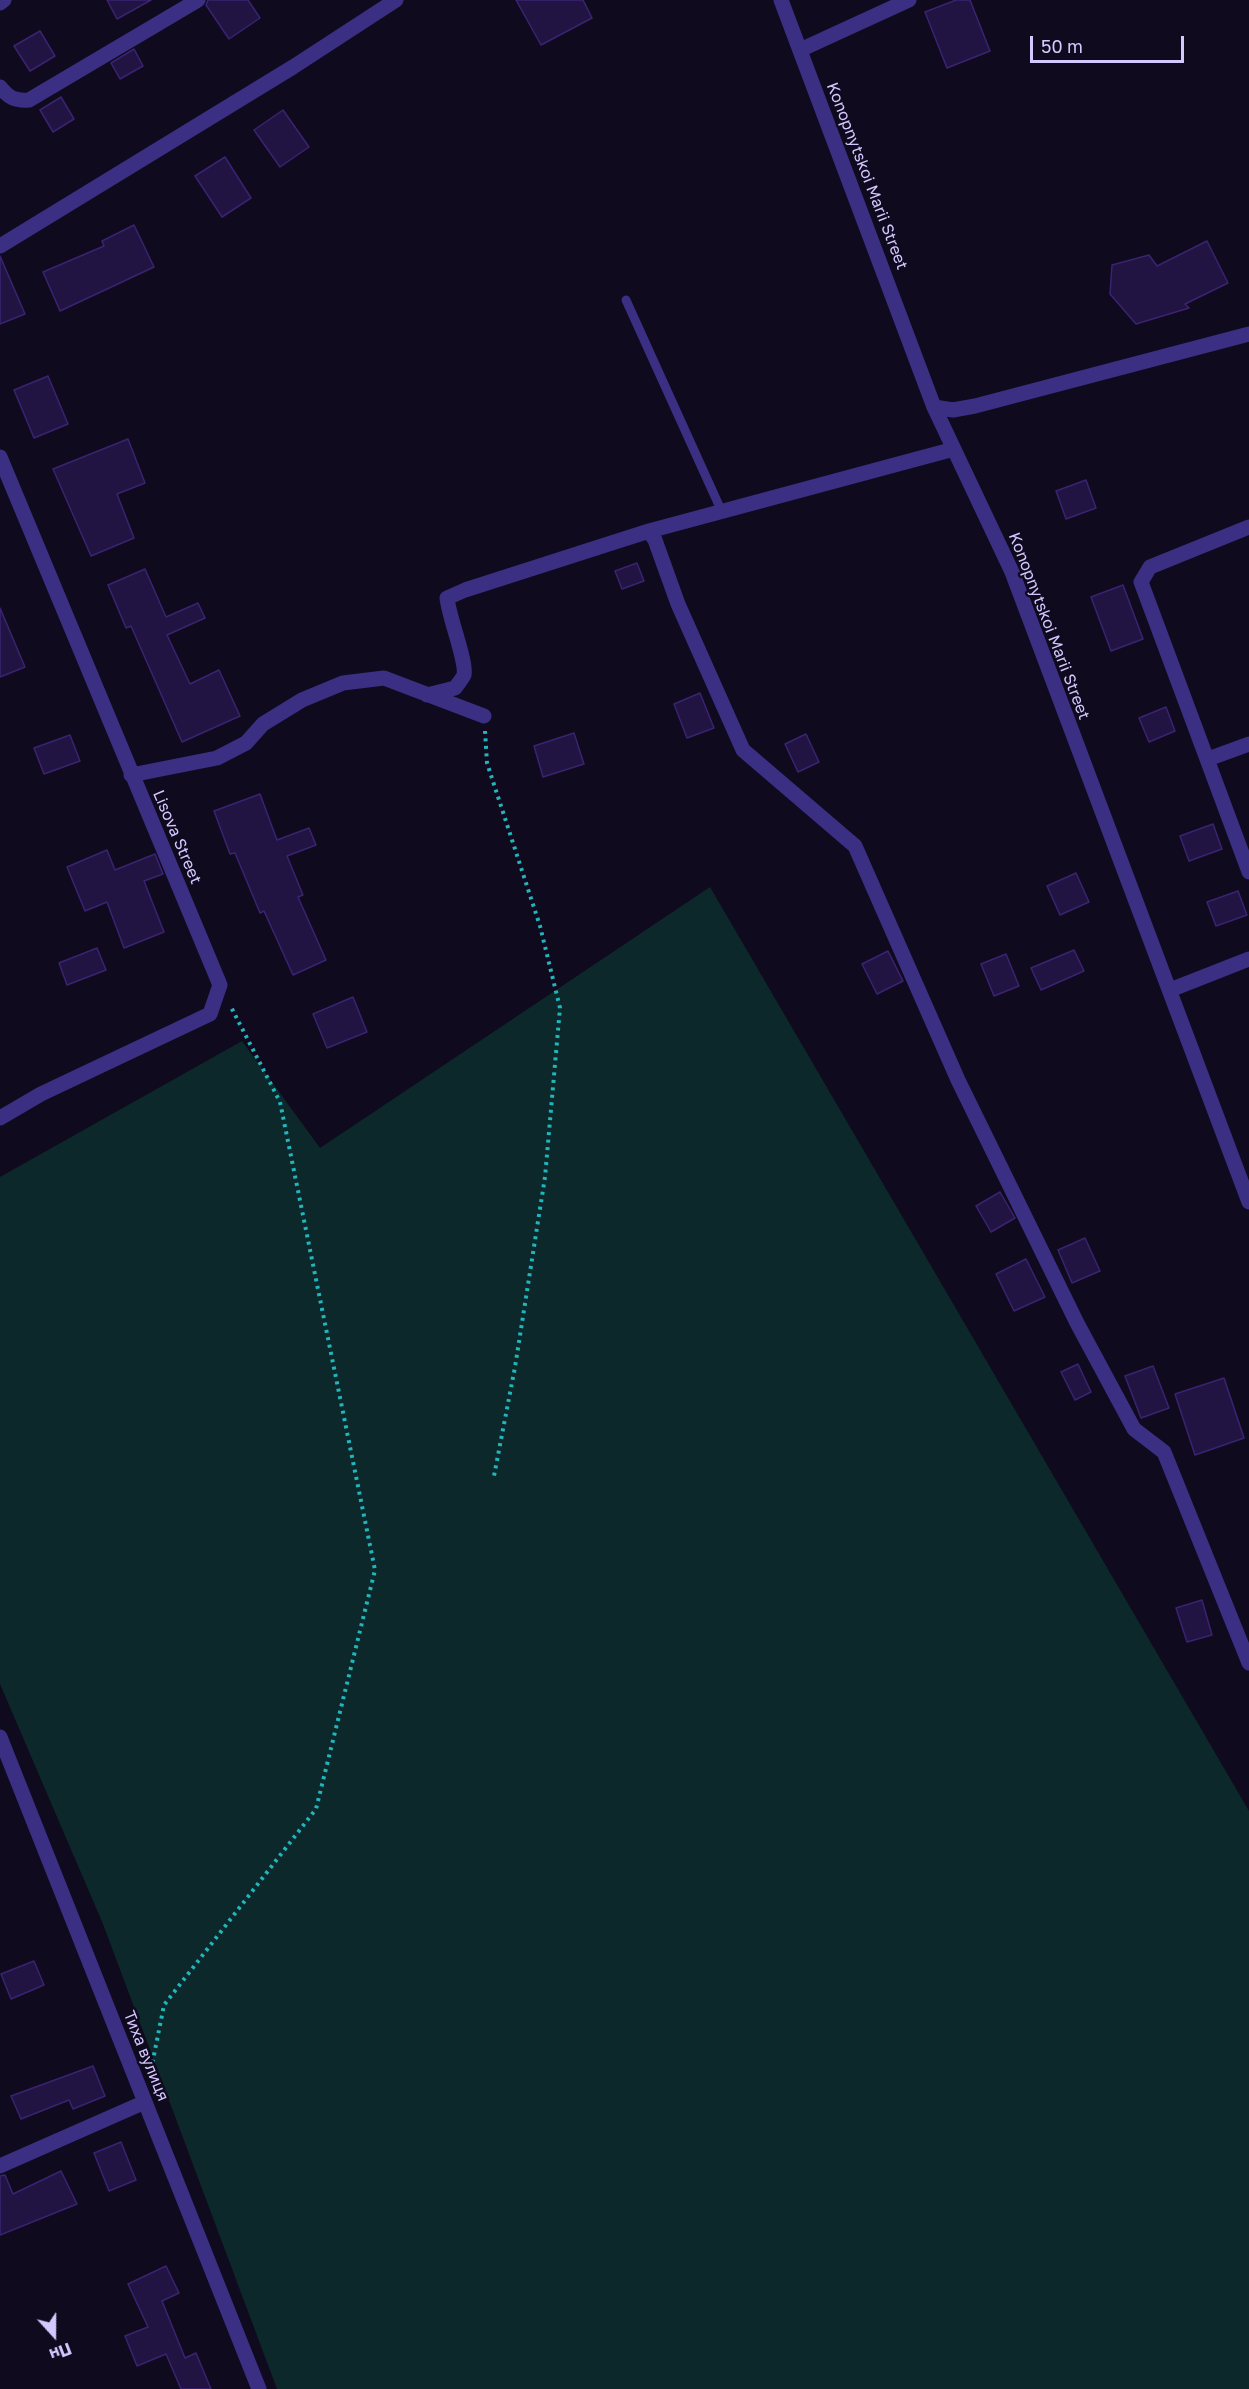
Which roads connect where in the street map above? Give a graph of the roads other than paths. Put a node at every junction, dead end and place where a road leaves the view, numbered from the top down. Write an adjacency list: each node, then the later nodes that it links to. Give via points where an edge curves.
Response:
1 (4, 0): 6 (street)
2 (198, 0): 8 (street, via 29,100 7,96)
3 (396, 0): 9 (street)
4 (781, 0): 7 (street, Konopnytskoi Marii Street)
5 (909, 0): 7 (street)
6 (0, 3)
7 (800, 50): 12 (street, Konopnytskoi Marii Street)
8 (0, 87)
9 (0, 246)
10 (627, 300): 15 (lane)
11 (1249, 334): 12 (street, via 975,406 953,410)
12 (934, 407): 13 (street, Konopnytskoi Marii Street)
13 (954, 449): 15 (street); 25 (street, Konopnytskoi Marii Street, via 1012,572)
14 (0, 458): 22 (street, Lisova Street)
15 (722, 512): 17 (street)
16 (1249, 527): 21 (street, via 1150,567 1141,582)
17 (649, 531): 18 (street, via 447,598 464,676 455,688); 28 (street, via 743,750 855,846 958,1080 1077,1323 1134,1429 1164,1452)
18 (427, 695): 19 (street); 22 (street, via 384,678 343,683 302,700 263,724 246,743 217,758)
19 (484, 716)
20 (1249, 744): 21 (street)
21 (1208, 759): 23 (street)
22 (131, 774): 26 (street, Lisova Street, via 220,986 210,1014 41,1094)
23 (1249, 872)
24 (1249, 959): 25 (street)
25 (1170, 990): 27 (street, Konopnytskoi Marii Street)
26 (0, 1119)
27 (1249, 1202)
28 (1249, 1663)
29 (0, 1737): 30 (street, Тиха вулиця)
30 (145, 2102): 31 (street); 32 (street, Тиха вулиця)
31 (0, 2166)
32 (259, 2389)

